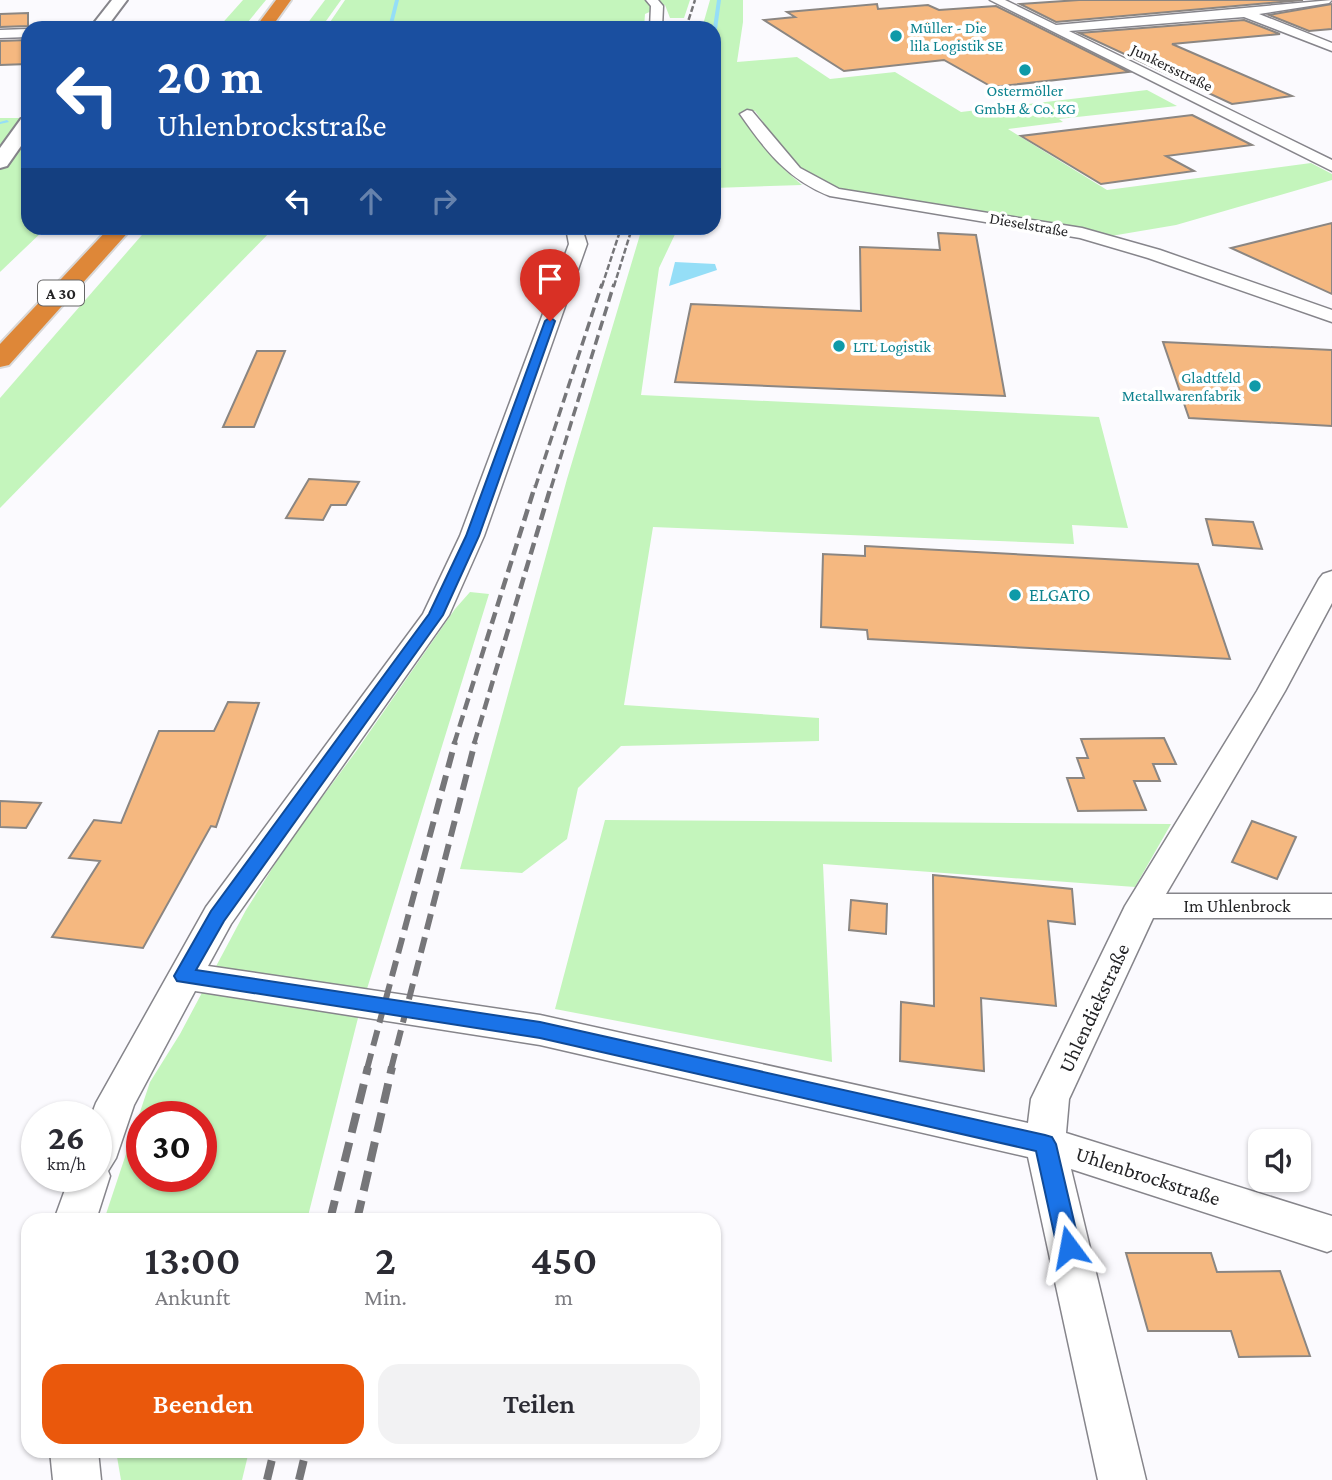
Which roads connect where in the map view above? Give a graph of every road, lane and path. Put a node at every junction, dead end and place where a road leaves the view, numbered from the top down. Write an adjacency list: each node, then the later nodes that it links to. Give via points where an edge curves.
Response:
1 (120, 0): 7 (main road)
2 (284, 0): 8 (highway)
3 (652, 0): 9 (street, via 657,6)
4 (996, 0): 10 (street, Junkersstraße)
5 (1329, 0): 6 (street)
6 (1245, 13): 10 (street); 13 (street)
7 (104, 21)
8 (268, 21)
9 (656, 21)
10 (1053, 29): 17 (street, Junkersstraße)
11 (21, 33): 12 (street)
12 (0, 34)
13 (1332, 47)
14 (747, 114): 20 (street, Dieselstraße, via 791,171 820,188 1082,233)
15 (21, 133): 16 (main road)
16 (0, 162)
17 (1332, 166)
18 (115, 235): 21 (highway, A 30)
19 (576, 235): 25 (street, via 578,244 472,536 436,615 218,916)
20 (1332, 316)
21 (0, 359)
22 (1332, 579): 24 (street, Uhlendiekstraße, via 1271,691)
23 (1332, 905): 24 (street, Im Uhlenbrock)
24 (1142, 906): 27 (street, Uhlendiekstraße, via 1050,1100)
25 (184, 976): 26 (street); 27 (street, Uhlenbrockstraße, via 540,1030)
26 (112, 1112)
27 (1045, 1144): 30 (street, Uhlenbrockstraße); 33 (street, Uhlendiekstraße)
28 (85, 1192): 29 (street)
29 (77, 1213)
30 (1327, 1233)
31 (75, 1458): 32 (street)
32 (77, 1480)
33 (1122, 1480)

